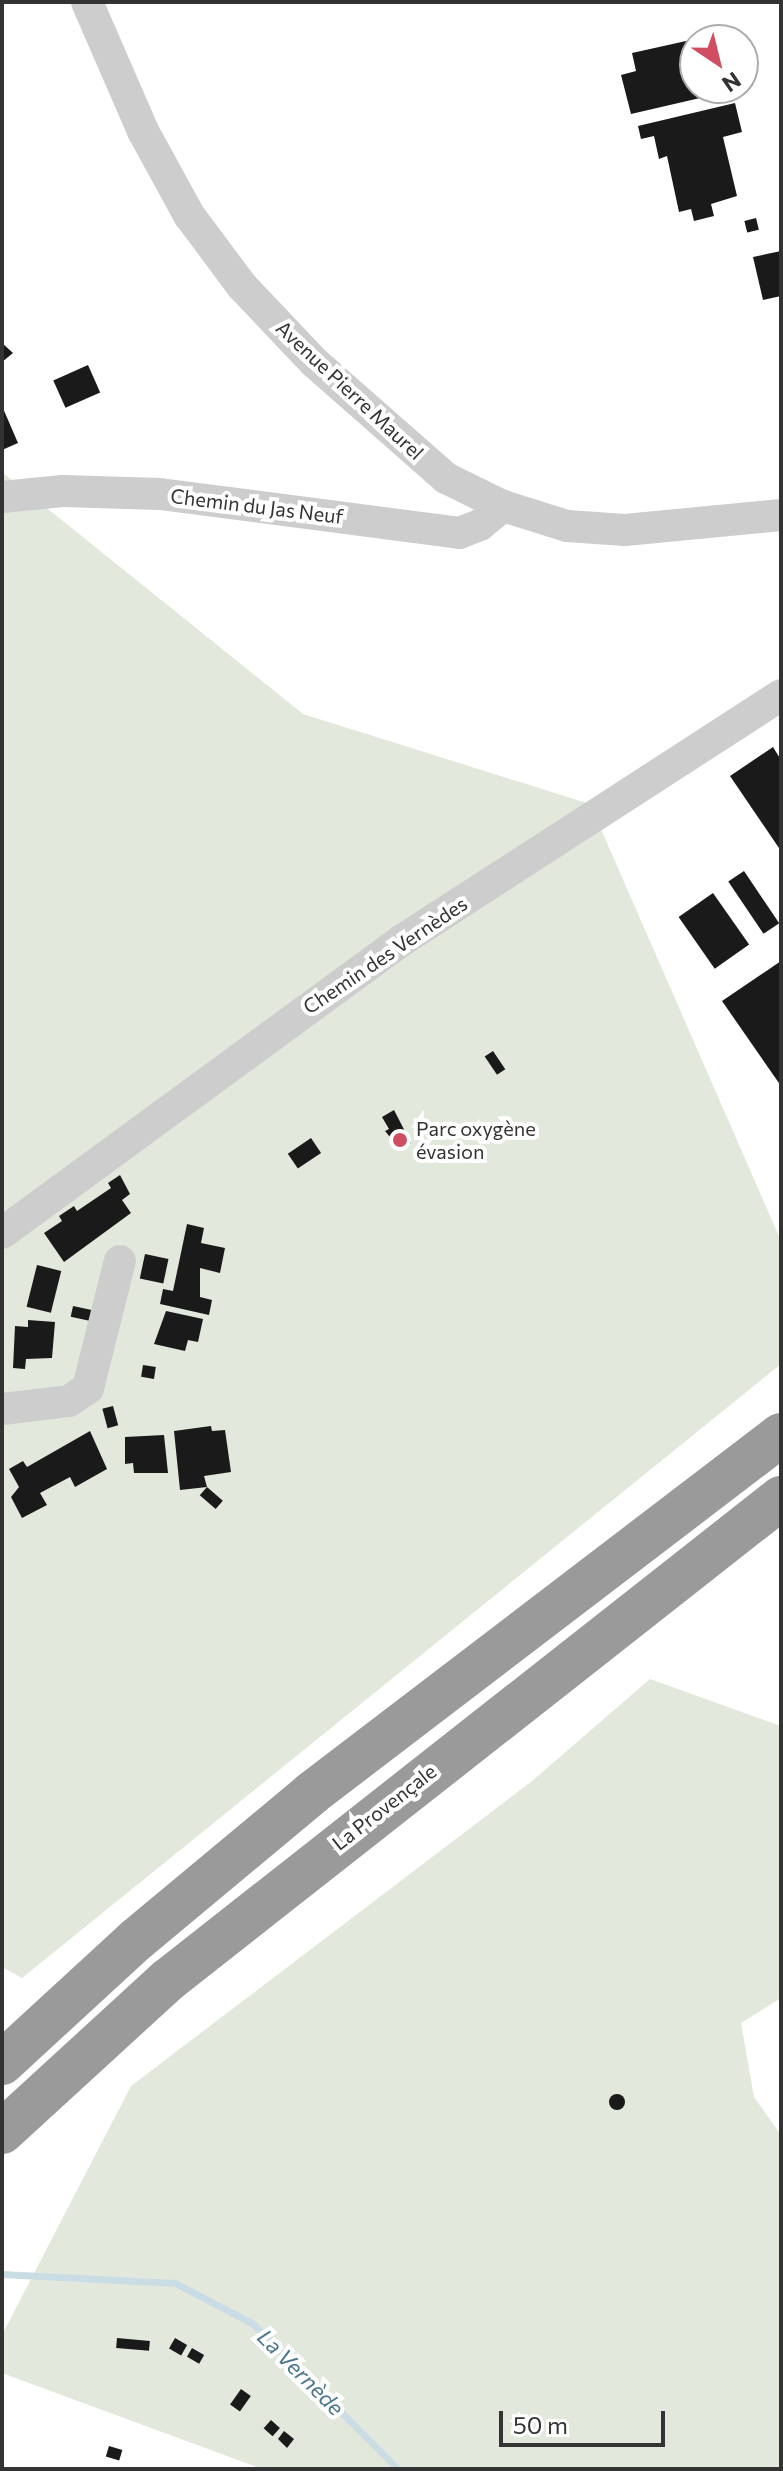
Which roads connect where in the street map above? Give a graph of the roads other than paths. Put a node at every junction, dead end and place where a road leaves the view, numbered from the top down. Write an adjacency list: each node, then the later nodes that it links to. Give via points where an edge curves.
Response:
1 (87, 2): 3 (street, Avenue Pierre Maurel, via 143,131 189,215 242,286 314,362 446,478)
2 (2, 497): 3 (street, Chemin du Jas Neuf, via 63,491 160,494 459,533 480,525)
3 (503, 506): 4 (street, Avenue Pierre Maurel, via 567,526 625,530)
4 (781, 515)
5 (781, 695): 6 (street, Chemin des Vernèdes, via 404,939)
6 (2, 1233)
7 (120, 1261): 8 (street, via 88,1388 69,1401)
8 (2, 1409)
9 (781, 1435): 11 (highway, via 312,1793 137,1939)
10 (781, 1498): 12 (highway, La Provençale, via 180,1971)
11 (2, 2063)
12 (2, 2132)

